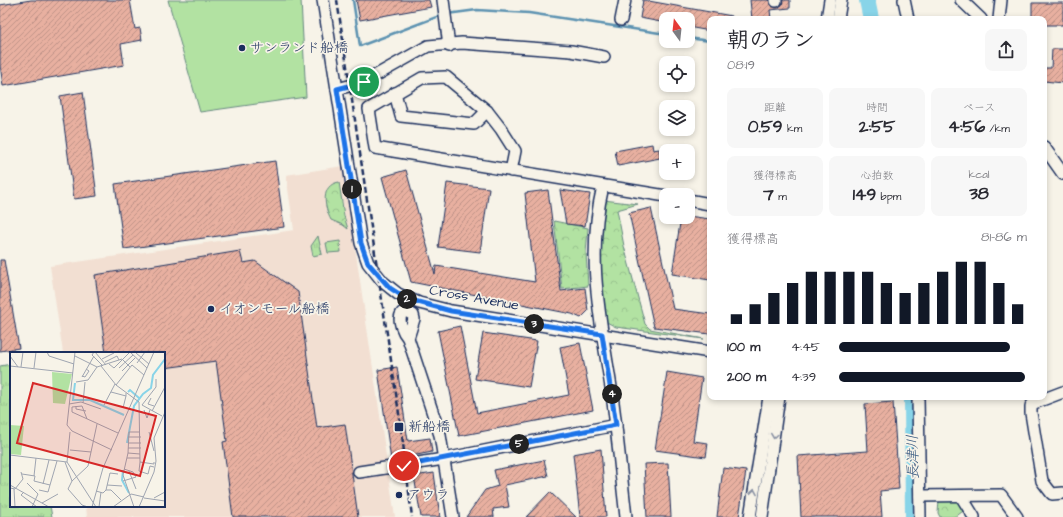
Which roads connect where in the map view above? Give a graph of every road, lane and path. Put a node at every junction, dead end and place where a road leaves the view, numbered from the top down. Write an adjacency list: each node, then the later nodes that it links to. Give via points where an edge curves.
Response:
1 (323, 0): 17 (street, Cross Avenue)
2 (443, 0): 15 (street)
3 (626, 0): 14 (street)
4 (830, 0): 9 (street)
5 (841, 0): 10 (street)
6 (904, 0): 11 (street)
7 (961, 0): 12 (street)
8 (1001, 0): 13 (street)
9 (828, 16)
10 (838, 16)
11 (907, 16)
12 (978, 16)
13 (1000, 16)
14 (621, 20)
15 (449, 46): 16 (street, via 462,43 477,44 571,51); 17 (street, via 423,48 364,82)
16 (604, 57)
17 (337, 89): 27 (street, Cross Avenue, via 361,243 368,263 390,288 407,299 451,311)
18 (395, 93): 19 (street, via 422,78 446,77); 19 (street, via 401,116 474,124); 21 (street, via 369,109 375,148)
19 (487, 112): 21 (street, via 515,151)
20 (1047, 151): 22 (street)
21 (511, 171): 23 (street)
22 (1063, 174)
23 (603, 186): 24 (street); 27 (street, via 594,252)
24 (659, 195)
25 (695, 201): 26 (street)
26 (707, 203)
27 (602, 334): 29 (street, Cross Avenue); 36 (street)
28 (408, 338): 37 (street, via 440,435)
29 (707, 352)
30 (1063, 392): 31 (street)
31 (1047, 396)
32 (769, 400): 44 (street, one-way to 32)
33 (779, 400): 45 (street, one-way to 45)
34 (918, 400): 40 (street)
35 (1033, 400): 39 (street, via 1030,413 1042,481 1052,494)
36 (616, 425): 37 (street); 43 (street)
37 (444, 459): 38 (street); 42 (street)
38 (359, 472)
39 (1063, 493)
40 (920, 496): 41 (street); 46 (street)
41 (961, 496): 47 (street); 48 (street, via 1001,495)
42 (453, 517)
43 (626, 517)
44 (750, 517)
45 (762, 517)
46 (920, 517)
47 (974, 517)
48 (1017, 517)

